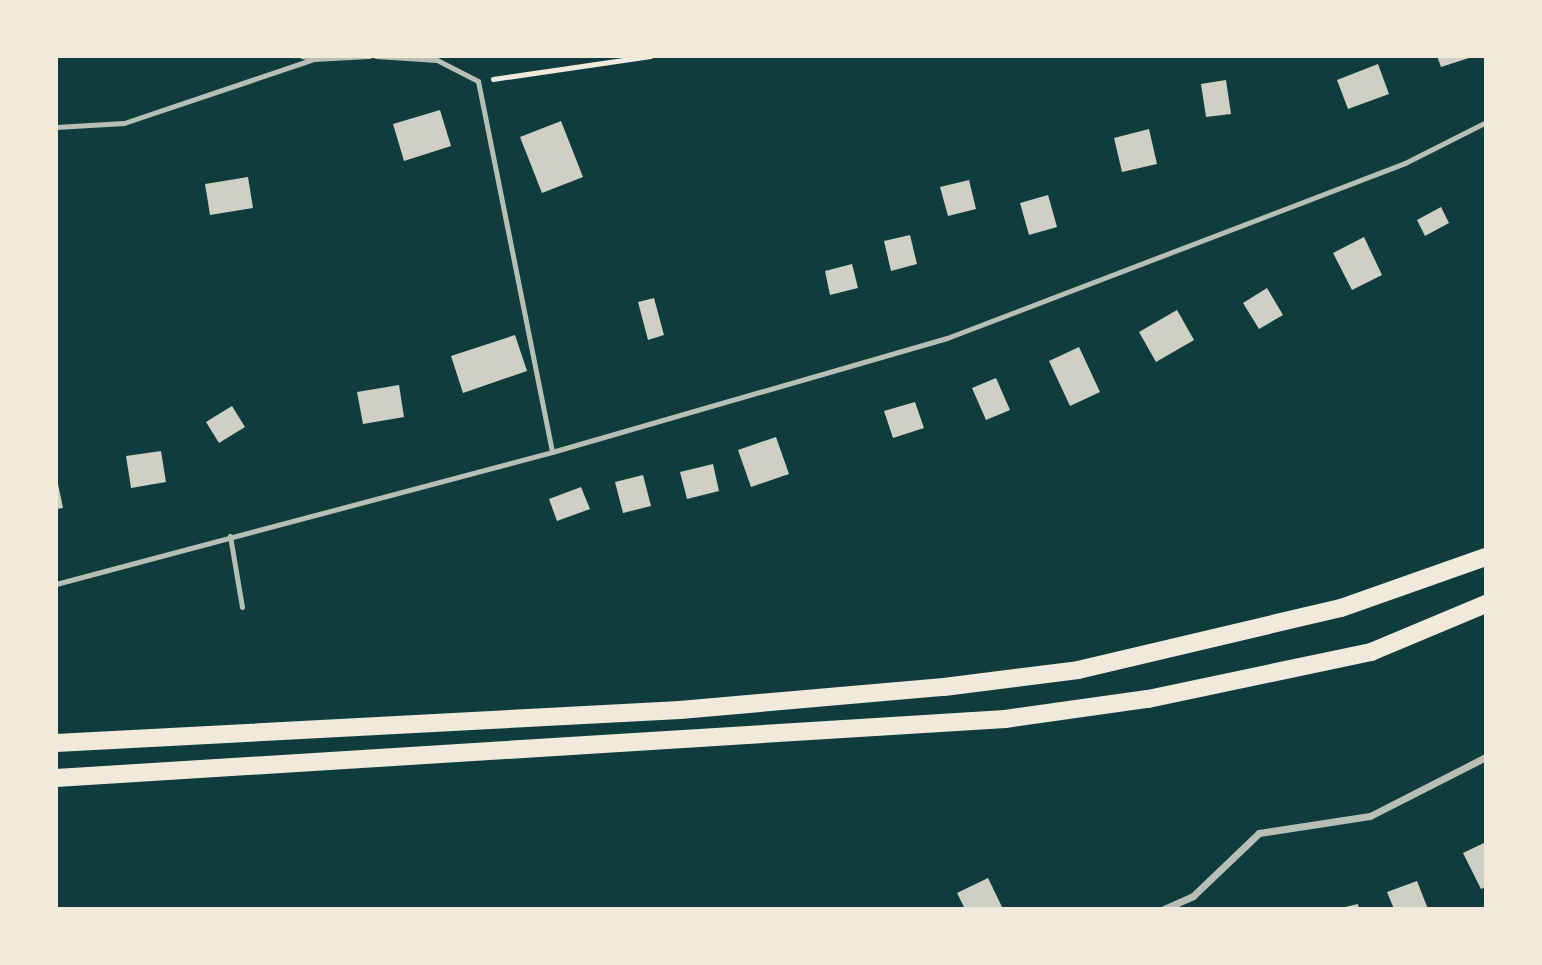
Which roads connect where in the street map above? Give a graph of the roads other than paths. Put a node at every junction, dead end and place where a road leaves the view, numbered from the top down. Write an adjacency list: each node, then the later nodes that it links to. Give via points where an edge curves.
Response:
1 (302, 56): 4 (lane)
2 (369, 56): 4 (lane)
3 (376, 56): 7 (lane, via 438,60 478,81)
4 (314, 60): 6 (lane, via 124,123)
5 (1486, 122): 7 (lane, via 1405,163 947,338)
6 (56, 127)
7 (552, 452): 8 (lane)
8 (230, 536): 10 (lane); 12 (lane)
9 (1486, 557): 13 (main road, via 1316,614 1180,649 1025,677 680,710)
10 (56, 584)
11 (1486, 604): 15 (main road, via 1371,652 1148,699 1005,719)
12 (242, 607)
13 (56, 743)
14 (1486, 757): 16 (street, via 1370,816 1259,833 1193,896)
15 (56, 778)
16 (1164, 909)

